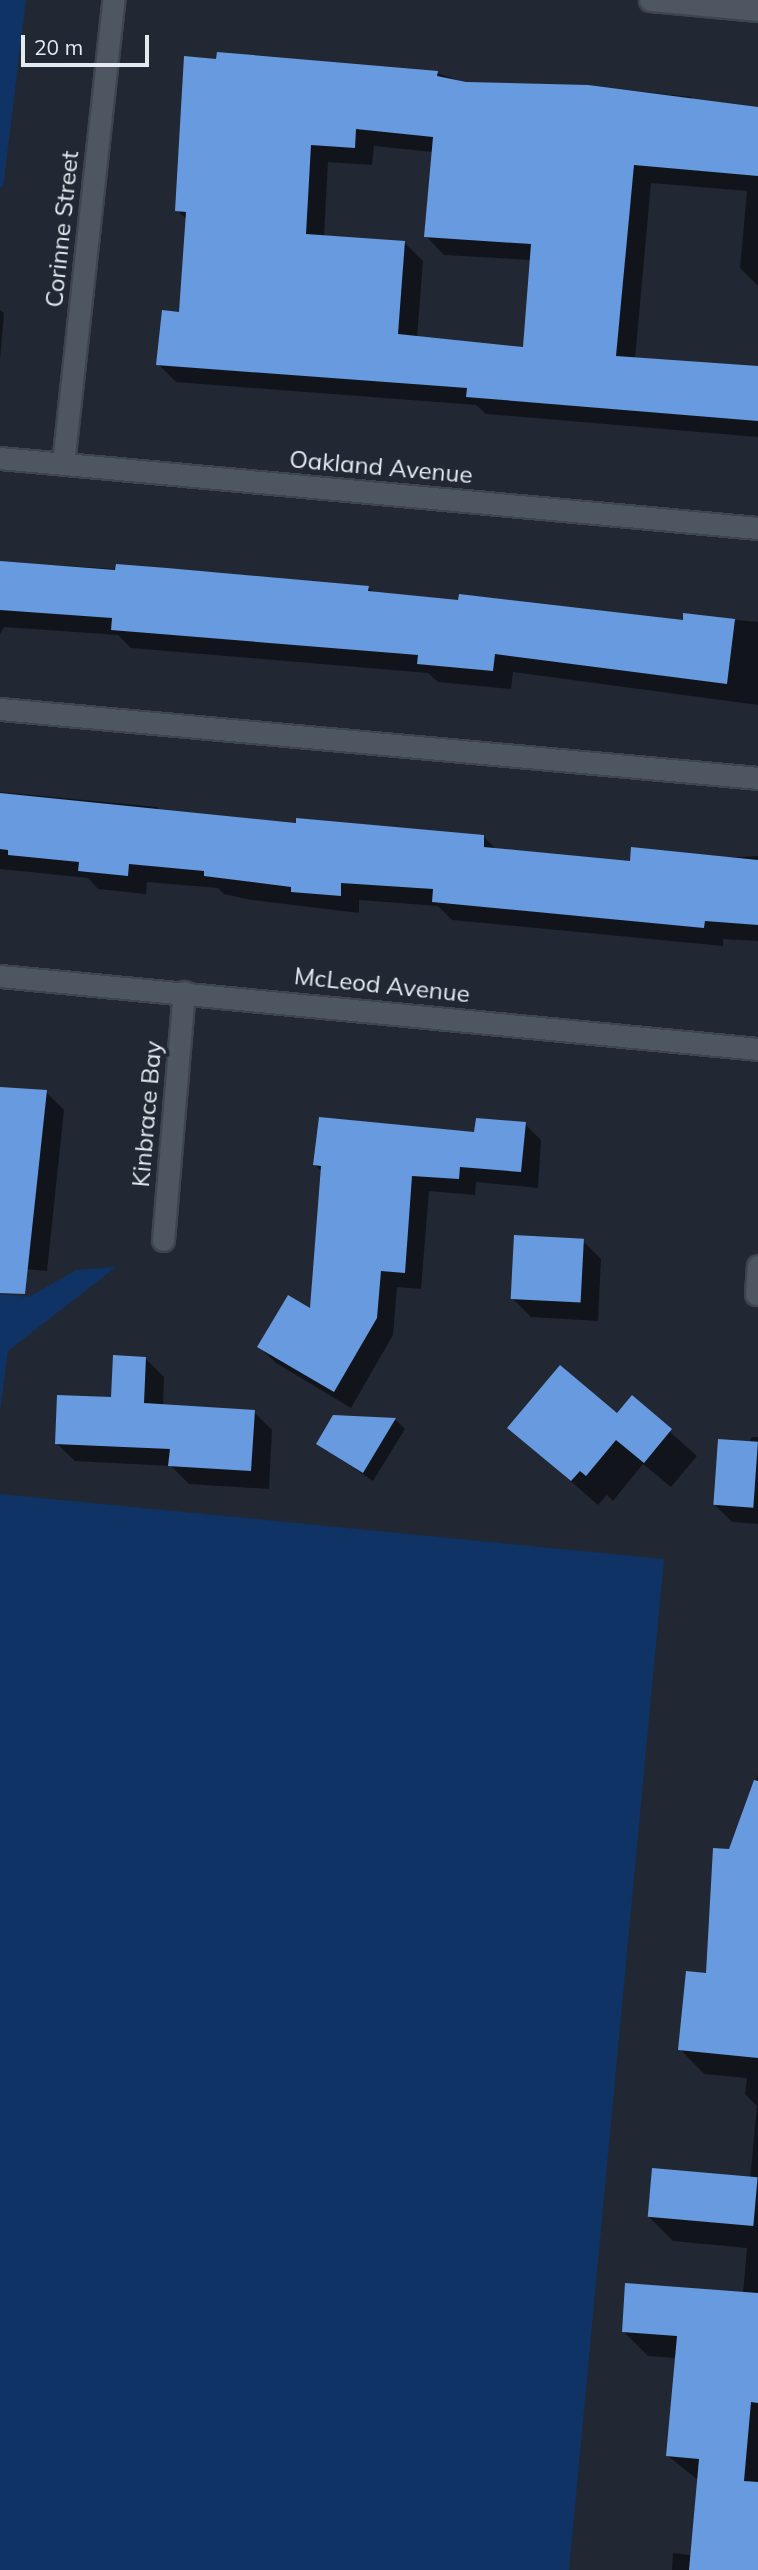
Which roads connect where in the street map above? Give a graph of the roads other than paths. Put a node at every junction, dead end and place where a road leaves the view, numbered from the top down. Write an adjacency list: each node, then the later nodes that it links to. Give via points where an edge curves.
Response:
1 (113, 0): 5 (street, Corinne Street)
2 (650, 0): 3 (street)
3 (758, 10)
4 (0, 458): 5 (street, Oakland Avenue)
5 (63, 464): 6 (street, Oakland Avenue)
6 (758, 528)
7 (0, 709): 8 (street)
8 (758, 778)
9 (0, 975): 10 (street, McLeod Avenue)
10 (184, 992): 11 (street, McLeod Avenue); 12 (street, Kinbrace Bay)
11 (758, 1049)
12 (163, 1240)
13 (758, 1266): 14 (street)
14 (755, 1294)

